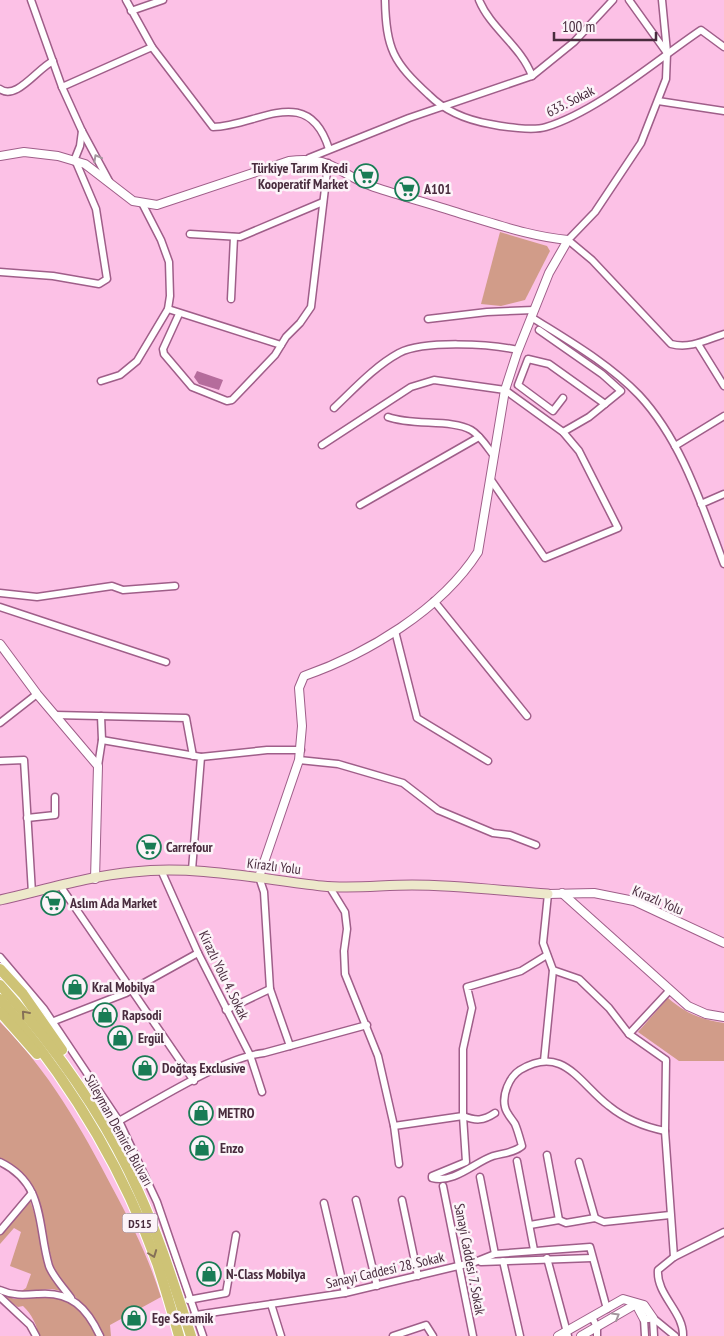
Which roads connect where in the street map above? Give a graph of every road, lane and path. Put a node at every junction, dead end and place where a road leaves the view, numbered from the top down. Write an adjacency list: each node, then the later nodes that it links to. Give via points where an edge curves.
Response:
1 (31, 0): 13 (street)
2 (126, 0): 9 (street)
3 (163, 0): 9 (street)
4 (385, 0): 18 (street, 633. Sokak, via 390,49 409,77)
5 (479, 0): 14 (street, via 484,12 520,53)
6 (612, 0): 14 (street, via 574,42)
7 (629, 0): 12 (street)
8 (662, 0): 12 (street)
9 (131, 11): 10 (street)
10 (152, 47): 15 (street); 21 (street, via 213,127 296,111 316,125)
11 (724, 47): 12 (street, 633. Sokak, via 701,30)
12 (667, 53): 17 (street, via 666,80); 18 (street, 633. Sokak, via 580,113 545,128 503,127 471,121)
13 (53, 61): 15 (street); 16 (street, via 14,92)
14 (532, 76): 18 (street)
15 (62, 87): 20 (street)
16 (0, 89)
17 (658, 101): 19 (street); 31 (street, via 641,143 596,212)
18 (441, 107): 21 (street)
19 (724, 111)
20 (82, 131): 24 (street); 26 (street, one-way to 20)
21 (329, 149): 23 (street)
22 (0, 156): 24 (street, via 24,152)
23 (310, 158): 25 (street); 28 (street, via 289,161 157,205)
24 (75, 161): 26 (street, via 85,164); 32 (street, via 96,209 107,279 99,284)
25 (328, 163): 27 (street); 31 (street, via 371,186 502,226)
26 (111, 184): 28 (street, via 133,201)
27 (323, 202): 30 (street, via 240,238); 41 (street, via 313,301)
28 (142, 203): 34 (street, via 169,262)
29 (190, 234): 30 (street)
30 (234, 237): 33 (street)
31 (568, 240): 36 (street, via 549,273); 40 (street, via 592,260 671,344 682,347)
32 (0, 272)
33 (231, 299)
34 (168, 309): 35 (street); 43 (street, via 137,361 120,375)
35 (179, 314): 41 (street); 41 (street, via 163,349 164,354 192,387 226,401 239,392)
36 (532, 314): 37 (street); 42 (street); 54 (street, via 615,372 639,395)
37 (428, 319)
38 (539, 330): 47 (street, via 602,374 621,392)
39 (724, 334): 40 (street)
40 (698, 344): 44 (street)
41 (281, 346)
42 (518, 350): 45 (street); 48 (street, via 492,345 422,347 400,353 378,368)
43 (101, 381)
44 (724, 386)
45 (506, 390): 51 (street); 53 (street, via 453,381 423,382); 55 (street)
46 (564, 398): 47 (street, via 553,411 518,385 528,359 549,364)
47 (605, 404): 51 (street)
48 (334, 408)
49 (724, 416): 54 (street)
50 (388, 417): 52 (street, via 401,422 442,424 471,430)
51 (562, 432): 56 (street, via 578,451 618,528 546,558)
52 (478, 437): 55 (street); 59 (street)
53 (322, 445)
54 (675, 446): 58 (street)
55 (494, 456): 56 (street)
56 (491, 480): 63 (street, via 478,552 466,570)
57 (724, 494): 58 (street)
58 (701, 504): 60 (street)
59 (360, 505)
60 (724, 564)
61 (175, 586): 62 (street, via 123,590 112,586 37,597)
62 (0, 593)
63 (434, 601): 65 (street); 71 (street)
64 (0, 607): 67 (street)
65 (395, 631): 74 (street, via 364,650 304,676 299,688); 79 (street, via 417,718)
66 (0, 644): 68 (street)
67 (166, 662)
68 (37, 694): 69 (street); 72 (street)
69 (55, 715): 70 (street); 80 (street)
70 (101, 716): 73 (street); 75 (street, via 186,718)
71 (527, 716)
72 (0, 723)
73 (102, 740): 75 (street); 80 (street)
74 (301, 750): 76 (street); 77 (street)
75 (192, 756): 76 (street)
76 (201, 757): 85 (street)
77 (299, 760): 83 (street, via 338,764 403,783 438,810 493,833 510,835); 86 (street)
78 (0, 761): 82 (street, via 24,760)
79 (488, 761)
80 (98, 766): 87 (street)
81 (55, 797): 82 (street, via 55,815)
82 (27, 818): 90 (street)
83 (536, 845)
84 (161, 870): 85 (main road, Kirazlı Yolu); 87 (main road, Kirazlı Yolu); 95 (street, Kirazlı Yolu 4. Sokak)
85 (192, 870): 86 (main road, Kirazlı Yolu)
86 (259, 877): 88 (main road, Kirazlı Yolu); 101 (street, via 264,892)
87 (95, 878): 89 (main road, Kirazlı Yolu)
88 (329, 886): 92 (main road, Kirazlı Yolu, via 413,885); 109 (street, via 346,912 345,974)
89 (60, 887): 90 (main road, Kirazlı Yolu); 102 (street)
90 (32, 893): 93 (main road, Kirazlı Yolu)
91 (562, 893): 92 (street, Kırazlı Yolu); 94 (street, Kırazlı Yolu, via 594,892 634,901); 103 (street)
92 (548, 894): 96 (street, via 543,943)
93 (0, 900)
94 (724, 943)
95 (198, 953): 102 (street); 105 (street, Kirazlı Yolu 4. Sokak)
96 (547, 955): 99 (street); 117 (street, via 521,971 467,987 472,1008 463,1049)
97 (0, 956): 108 (street)
98 (0, 969): 108 (highway)
99 (553, 970): 110 (street, via 579,979 609,1008); 113 (street)
100 (0, 985): 138 (highway, Süleyman Demirel Bulvarı / D515, one-way to 100, via 139,1192 94,1110 59,1056)
101 (270, 989): 105 (street); 111 (street)
102 (130, 990): 108 (street); 114 (street)
103 (669, 991): 107 (street, via 688,1006); 110 (street)
104 (0, 999): 138 (highway, Süleyman Demirel Bulvarı / D515, via 70,1090)
105 (226, 1010): 112 (street, Kirazlı Yolu 4. Sokak)
106 (0, 1012): 138 (highway, via 42,1059 75,1107)
107 (723, 1019)
108 (49, 1023): 118 (street); 138 (highway, via 110,1125 144,1192)
109 (366, 1025): 111 (street); 119 (street, via 378,1056)
110 (629, 1034): 120 (street, via 666,1060)
111 (290, 1046): 112 (street)
112 (250, 1055): 114 (street); 115 (street, Kirazlı Yolu 4. Sokak)
113 (544, 1061): 117 (street, via 531,1063 513,1074 506,1088 504,1107 515,1124 522,1146 518,1150 491,1156 465,1172 434,1179 432,1176 466,1162); 120 (street, via 573,1070 609,1107 622,1115)
114 (194, 1080): 118 (street)
115 (262, 1092)
116 (495, 1113): 117 (street, via 485,1120)
117 (463, 1116): 119 (street)
118 (120, 1121): 154 (street, via 157,1202)
119 (394, 1126): 125 (street)
120 (665, 1131): 132 (street)
121 (547, 1155): 134 (street)
122 (518, 1161): 135 (street)
123 (0, 1162): 128 (street, via 12,1168)
124 (579, 1162): 133 (street)
125 (399, 1164)
126 (480, 1176): 141 (street)
127 (443, 1186): 147 (street, Sanayi Caddesi 7. Sokak)
128 (32, 1193): 136 (street); 153 (street, via 39,1207 50,1267)
129 (356, 1200): 149 (street)
130 (402, 1200): 148 (street)
131 (324, 1203): 151 (street)
132 (670, 1215): 133 (street, via 604,1222); 142 (street)
133 (595, 1218): 134 (street, via 566,1223)
134 (559, 1220): 135 (street)
135 (530, 1226): 140 (street)
136 (0, 1230)
137 (724, 1232): 142 (street)
138 (150, 1233): 155 (highway, Süleyman Demirel Bulvarı / D515); 167 (highway, Süleyman Demirel Bulvarı / D515, one-way to 167)
139 (236, 1235): 154 (street, via 226,1293)
140 (534, 1250): 141 (street, Sanayi Caddesi 28. Sokak); 144 (street, Sanayi Caddesi 28. Sokak, via 590,1247)
141 (495, 1254): 146 (street, Sanayi Caddesi 28. Sokak)
142 (674, 1257): 180 (street, via 658,1270 658,1280 683,1327)
143 (547, 1258): 144 (street); 145 (street); 164 (street)
144 (592, 1258): 157 (street)
145 (504, 1261): 146 (street); 174 (street)
146 (475, 1262): 147 (street, Sanayi Caddesi 28. Sokak)
147 (459, 1266): 148 (street, Sanayi Caddesi 28. Sokak); 173 (street, Sanayi Caddesi 7. Sokak)
148 (418, 1276): 149 (street, Sanayi Caddesi 28. Sokak)
149 (376, 1286): 151 (street, Sanayi Caddesi 28. Sokak)
150 (0, 1290): 153 (street, via 24,1296 59,1294)
151 (345, 1293): 156 (street, Sanayi Caddesi 28. Sokak)
152 (0, 1297): 165 (street, via 30,1325)
153 (71, 1298): 166 (street, via 89,1314)
154 (191, 1299): 155 (street); 158 (street)
155 (180, 1303): 162 (highway, Süleyman Demirel Bulvarı / D515)
156 (271, 1304): 158 (street, Sanayi Caddesi 28. Sokak); 170 (street)
157 (607, 1309): 159 (street); 160 (street, via 623,1300 638,1301)
158 (196, 1315): 162 (street, Sanayi Caddesi 28. Sokak); 169 (street)
159 (592, 1317): 163 (street); 164 (street)
160 (654, 1318): 161 (street); 178 (street); 179 (street)
161 (644, 1319): 163 (street, one-way to 161, via 636,1304); 177 (street)
162 (186, 1320): 168 (highway, Süleyman Demirel Bulvarı / D515)
163 (597, 1327): 175 (street); 176 (street)
164 (564, 1335)
165 (36, 1336)
166 (100, 1336)
167 (179, 1336)
168 (191, 1336)
169 (203, 1336)
170 (281, 1336)
171 (392, 1336): 172 (street, via 426,1325)
172 (433, 1336)
173 (473, 1336)
174 (520, 1336)
175 (581, 1336)
176 (596, 1336)
177 (644, 1336)
178 (654, 1336)
179 (675, 1336)
180 (683, 1336)

